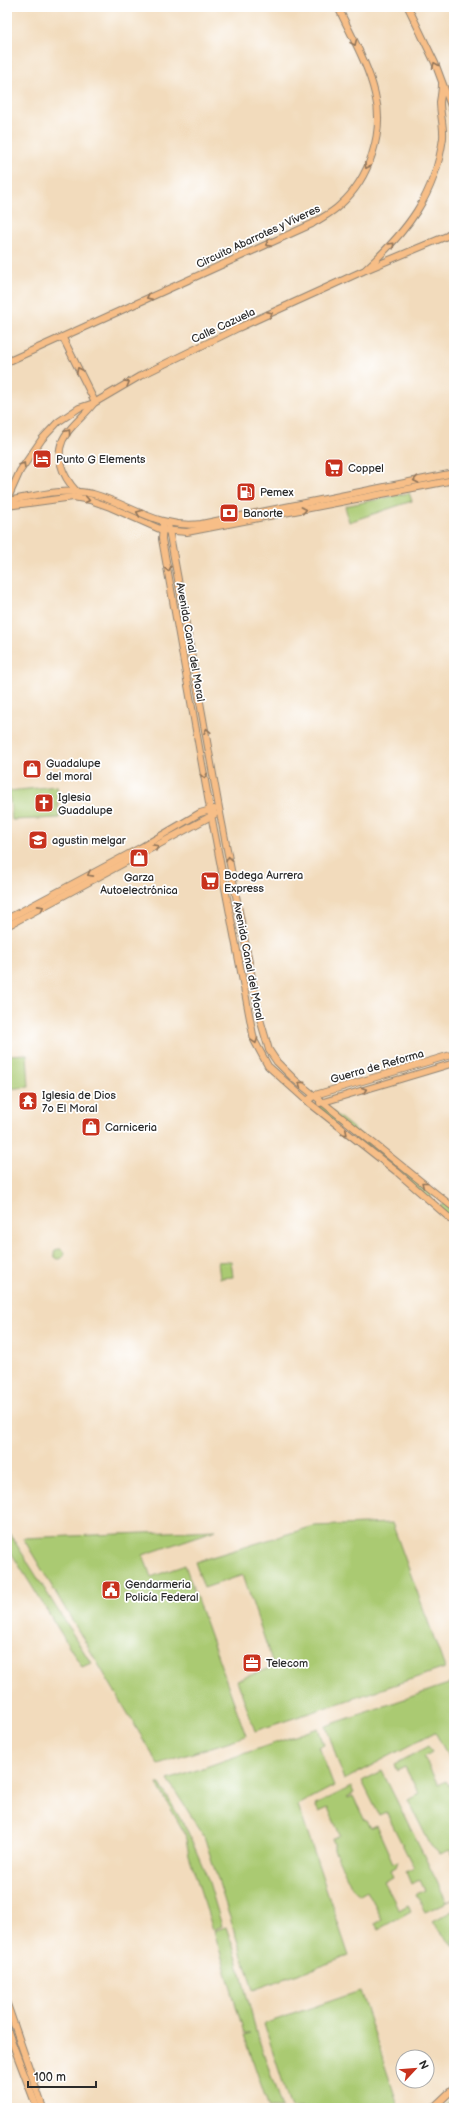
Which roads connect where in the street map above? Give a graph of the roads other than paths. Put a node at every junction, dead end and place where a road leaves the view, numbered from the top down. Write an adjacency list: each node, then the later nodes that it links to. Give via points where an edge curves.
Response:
1 (338, 7): 8 (main road, Circuito Abarrotes y Víveres, one-way to 8, via 370,78 376,94 378,111 374,149 359,183 347,198 336,209 312,224)
2 (408, 7): 3 (main road, one-way to 2)
3 (442, 84): 4 (main road); 7 (main road, Calle Cazuela, one-way to 3, via 398,238 429,192 443,137 440,103)
4 (454, 114)
5 (454, 230): 6 (main road, Calle Cazuela)
6 (451, 236): 7 (main road, Calle Cazuela)
7 (363, 271): 10 (main road, Calle Cazuela, one-way to 7, via 140,376)
8 (63, 338): 9 (main road, Circuito Abarrotes y Víveres); 10 (main road, one-way to 8)
9 (7, 362)
10 (94, 402): 13 (main road, Calle Cazuela, one-way to 10, via 63,474 60,464 62,442 66,433); 14 (main road, Calle Cazuela, one-way to 10, via 20,471 42,439 58,422 84,405)
11 (454, 473): 17 (main road, one-way to 17, via 201,524 186,526)
12 (454, 480): 19 (main road, one-way to 12, via 202,530)
13 (77, 492): 14 (main road, via 52,493); 16 (main road, via 92,494)
14 (7, 501)
15 (7, 506): 16 (main road, one-way to 16, via 73,497)
16 (121, 509): 17 (main road, one-way to 16); 18 (main road)
17 (166, 523): 18 (main road, Avenida Canal del Moral); 19 (main road, Avenida Canal del Moral)
18 (162, 530): 19 (main road); 21 (main road, Avenida Canal del Moral, one-way to 21)
19 (169, 532): 20 (main road, Avenida Canal del Moral, one-way to 19, via 207,731)
20 (219, 810): 21 (main road); 26 (main road, Avenida Canal del Moral, one-way to 20, via 280,1065 265,1040)
21 (211, 812): 22 (main road, one-way to 22, via 200,813); 23 (main road, one-way to 21, via 158,846); 27 (main road, Avenida Canal del Moral, one-way to 27, via 254,1040 268,1066)
22 (7, 919)
23 (7, 926)
24 (454, 1054): 26 (main road, Guerra de Reforma)
25 (454, 1063): 28 (main road, Guerra de Reforma, one-way to 25)
26 (315, 1095): 27 (main road, Guerra de Reforma); 28 (main road, Avenida Canal del Moral)
27 (307, 1101): 29 (main road, Avenida Canal del Moral)
28 (323, 1102): 29 (main road, Guerra de Reforma); 30 (main road, Avenida Canal del Moral, one-way to 28)
29 (314, 1107): 31 (main road, Avenida Canal del Moral, one-way to 31)
30 (454, 1208)
31 (454, 1222)
32 (7, 2004): 36 (main road)
33 (7, 2029): 35 (main road)
34 (454, 2088): 37 (main road)
35 (37, 2108)
36 (43, 2108)
37 (433, 2108)

